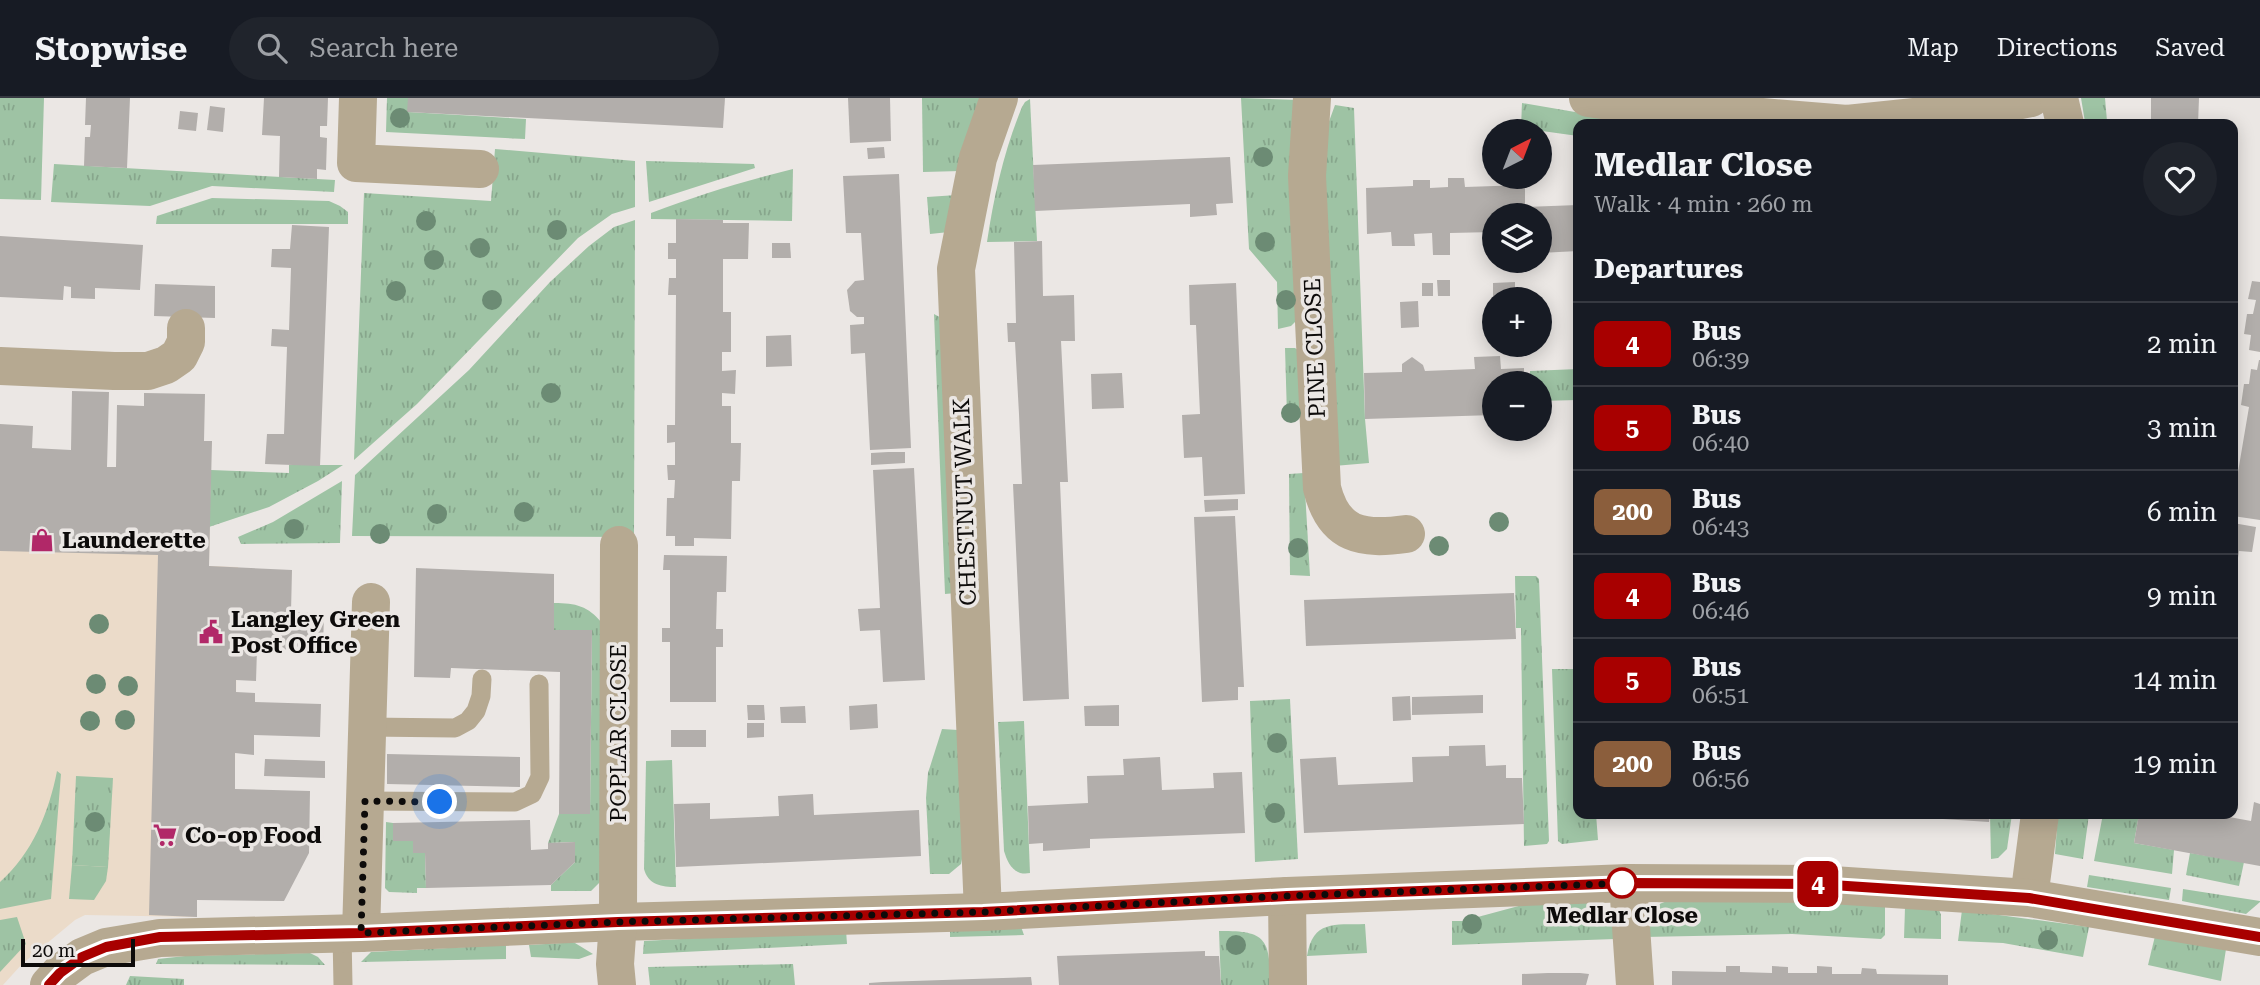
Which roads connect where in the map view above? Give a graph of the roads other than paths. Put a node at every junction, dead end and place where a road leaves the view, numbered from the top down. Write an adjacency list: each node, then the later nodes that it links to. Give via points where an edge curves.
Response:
1 (358, 98): 11 (street, via 356,163)
2 (999, 98): 25 (street, CHESTNUT WALK, via 978,158 957,269)
3 (1312, 98): 14 (street, PINE CLOSE, via 1307,176 1322,488 1336,521 1350,531 1366,536)
4 (1588, 98): 7 (street)
5 (2031, 98): 9 (street)
6 (2059, 98): 10 (street)
7 (1665, 117): 8 (street)
8 (1717, 119)
9 (1894, 119)
10 (2064, 119)
11 (480, 169)
12 (186, 328): 13 (street, via 179,356 148,371)
13 (0, 366)
14 (1406, 534)
15 (618, 545): 26 (street, POPLAR CLOSE)
16 (372, 602): 19 (street)
17 (482, 679): 19 (lane, via 476,711 455,728)
18 (539, 684): 20 (lane, via 540,777 533,794 515,802)
19 (367, 727): 20 (street)
20 (365, 801): 27 (street)
21 (2039, 819): 24 (street)
22 (1628, 883): 23 (street); 24 (street, via 1817,884); 33 (street)
23 (1287, 896): 25 (street); 32 (street)
24 (2029, 898): 28 (street)
25 (983, 912): 26 (street)
26 (618, 922): 27 (street); 31 (street, POPLAR CLOSE)
27 (351, 934): 29 (street, via 132,941 82,957); 30 (lane)
28 (2260, 937)
29 (49, 985)
30 (343, 985)
31 (617, 985)
32 (1288, 985)
33 (1635, 985)

